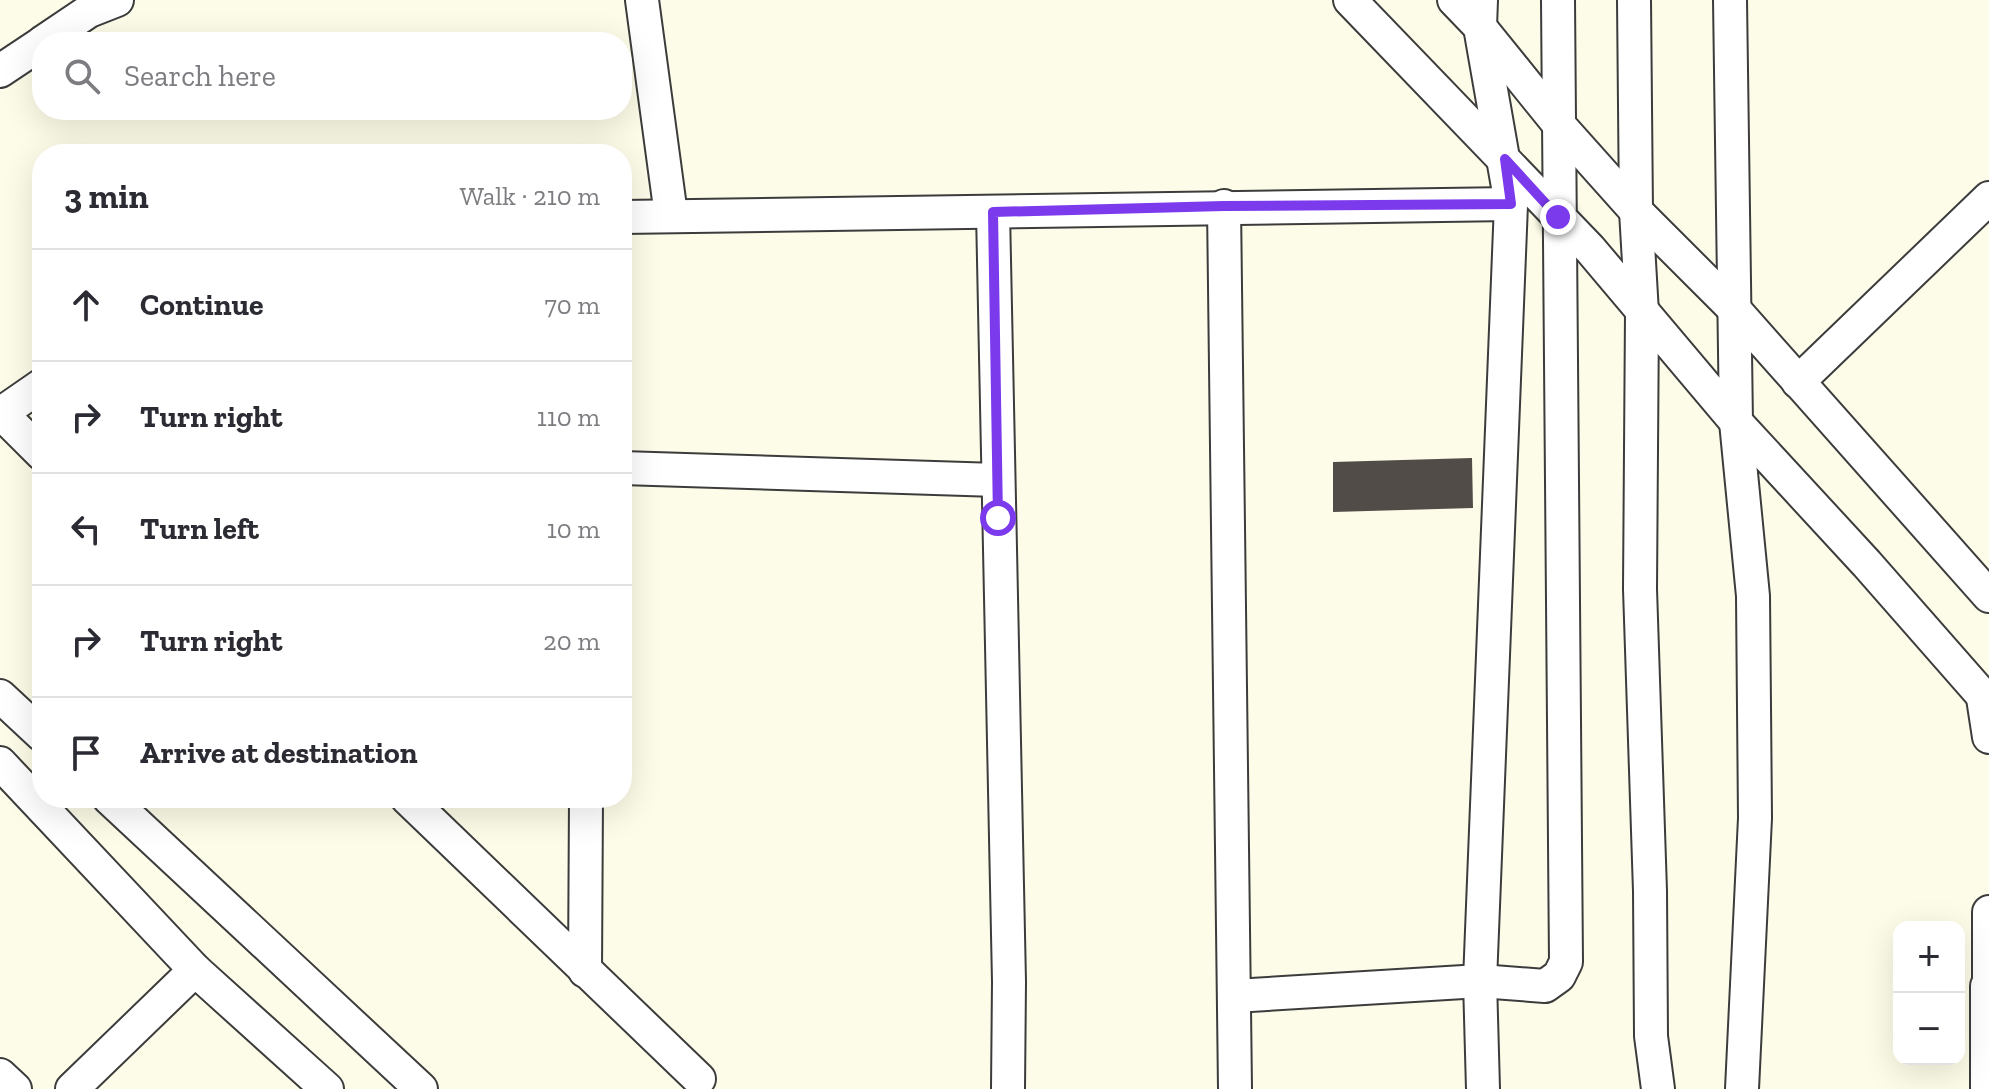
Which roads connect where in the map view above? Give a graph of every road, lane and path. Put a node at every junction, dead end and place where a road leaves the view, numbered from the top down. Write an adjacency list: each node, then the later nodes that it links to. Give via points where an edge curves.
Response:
1 (117, 0): 9 (street)
2 (642, 0): 19 (street)
3 (1350, 0): 13 (street)
4 (1454, 0): 8 (street)
5 (1558, 0): 12 (street)
6 (1634, 0): 17 (street)
7 (1730, 0): 22 (street)
8 (1481, 14): 12 (street); 13 (street)
9 (58, 32)
10 (32, 49): 11 (street)
11 (0, 71)
12 (1560, 126): 17 (street); 21 (street)
13 (1505, 159): 15 (street); 21 (street)
14 (1989, 198): 24 (street)
15 (1511, 204): 16 (street); 45 (street)
16 (1224, 206): 18 (street); 47 (street)
17 (1636, 211): 22 (street); 23 (street)
18 (993, 212): 19 (street); 30 (street)
19 (671, 215): 20 (street)
20 (632, 217)
21 (1558, 217): 23 (street); 45 (street, via 1566,962 1545,986)
22 (1734, 309): 24 (street); 27 (street)
23 (1642, 313): 27 (street); 57 (street, via 1640,589 1651,1036)
24 (1798, 382): 31 (street)
25 (32, 392): 26 (street)
26 (0, 414): 28 (street)
27 (1736, 422): 33 (street); 58 (street, via 1753,596 1755,802)
28 (32, 444)
29 (632, 468): 30 (street)
30 (997, 480): 54 (street)
31 (1989, 596)
32 (0, 696): 34 (street)
33 (1986, 700): 35 (street)
34 (32, 726)
35 (1989, 737)
36 (0, 763): 37 (street)
37 (32, 797)
38 (42, 808): 43 (street)
39 (120, 808): 53 (street)
40 (417, 808): 44 (street)
41 (586, 808): 44 (street)
42 (1989, 912): 46 (street)
43 (195, 970): 51 (street); 52 (street)
44 (585, 971): 49 (street)
45 (1480, 981): 47 (street); 56 (street)
46 (1988, 986): 59 (street)
47 (1234, 996): 55 (street)
48 (0, 1075): 50 (street)
49 (698, 1086)
50 (15, 1089)
51 (72, 1089)
52 (327, 1089)
53 (421, 1089)
54 (1008, 1089)
55 (1235, 1089)
56 (1483, 1089)
57 (1658, 1089)
58 (1742, 1089)
59 (1987, 1089)

